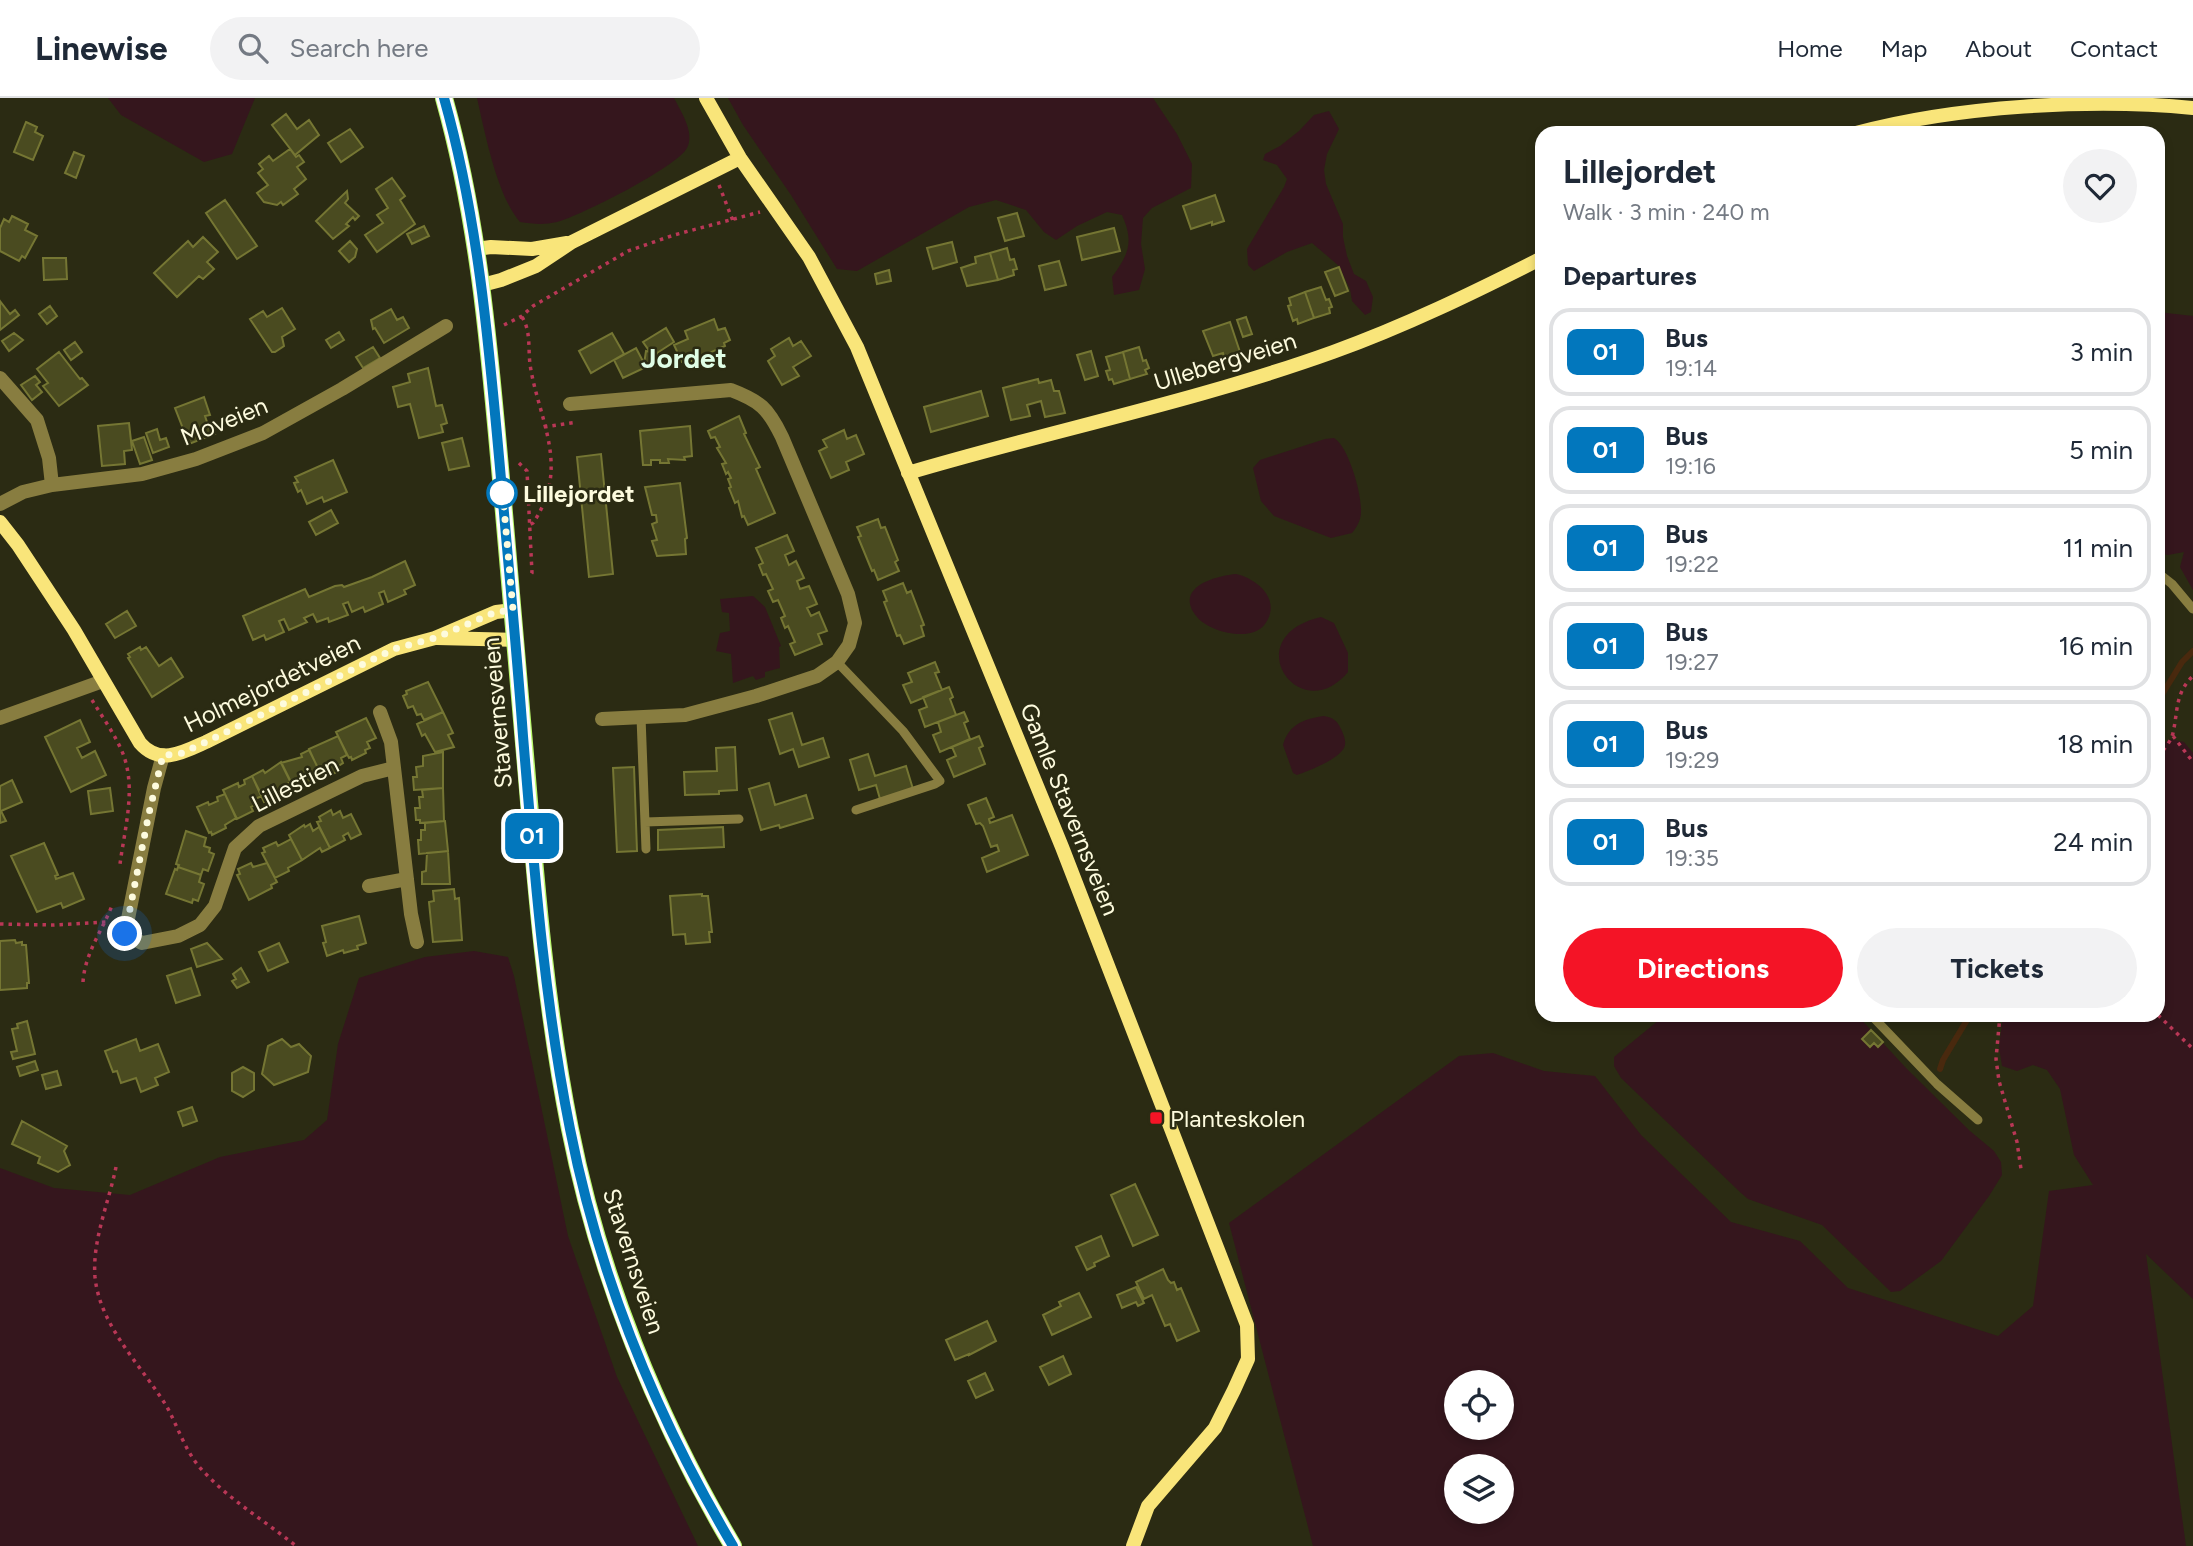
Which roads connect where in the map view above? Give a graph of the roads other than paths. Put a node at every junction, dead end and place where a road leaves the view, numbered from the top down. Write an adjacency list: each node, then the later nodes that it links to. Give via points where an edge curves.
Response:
1 (444, 98): 7 (main road, Stavernsveien)
2 (706, 98): 5 (street, Gamle Stavernsveien)
3 (2193, 107): 4 (street, via 2141,100 2067,99)
4 (1886, 126)
5 (740, 158): 6 (street); 13 (street, Gamle Stavernsveien, via 823,280 858,347)
6 (572, 242): 7 (street, via 532,249); 9 (street, via 536,266)
7 (476, 249): 9 (main road, Stavernsveien)
8 (1535, 261): 13 (street, Ullebergveien, via 1435,310 1332,352 1200,394)
9 (481, 285): 19 (main road, Stavernsveien)
10 (446, 326): 14 (street, Moveien, via 263,433 142,474)
11 (0, 377): 14 (street, via 37,421)
12 (570, 404): 22 (street, via 731,390 753,398 771,416 848,594 855,622 849,645)
13 (908, 473): 40 (street, Gamle Stavernsveien, via 1062,847 1247,1325 1248,1359 1215,1428 1148,1506)
14 (52, 485): 15 (street, Moveien)
15 (0, 504)
16 (0, 522): 23 (street, Holmejordetveien)
17 (2165, 578): 18 (lane)
18 (2193, 609)
19 (513, 610): 20 (street, Holmejordetveien, via 496,612); 21 (main road, Stavernsveien)
20 (435, 638): 21 (street, Holmejordetveien); 28 (street, Holmejordetveien, via 394,649 180,754)
21 (516, 640): 39 (main road, Stavernsveien, via 535,878 570,1132 608,1269 645,1370 688,1465)
22 (837, 662): 26 (street, via 817,676 756,696 685,715); 30 (lane, via 903,731 940,781)
23 (103, 681): 25 (street); 28 (street, Holmejordetveien, via 140,743 148,752)
24 (380, 712): 29 (street)
25 (0, 718)
26 (641, 718): 27 (street); 32 (lane)
27 (602, 719)
28 (163, 755): 29 (street, Lillestien, via 125,934 142,943 178,936 200,925 215,906 235,848 259,826 362,776)
29 (394, 768): 34 (street)
30 (856, 810)
31 (739, 819): 32 (lane)
32 (645, 822): 33 (lane)
33 (646, 849)
34 (407, 878): 35 (street); 36 (street)
35 (369, 886)
36 (417, 942)
37 (1878, 1022): 38 (lane)
38 (1978, 1119)
39 (733, 1546)
40 (1133, 1546)

